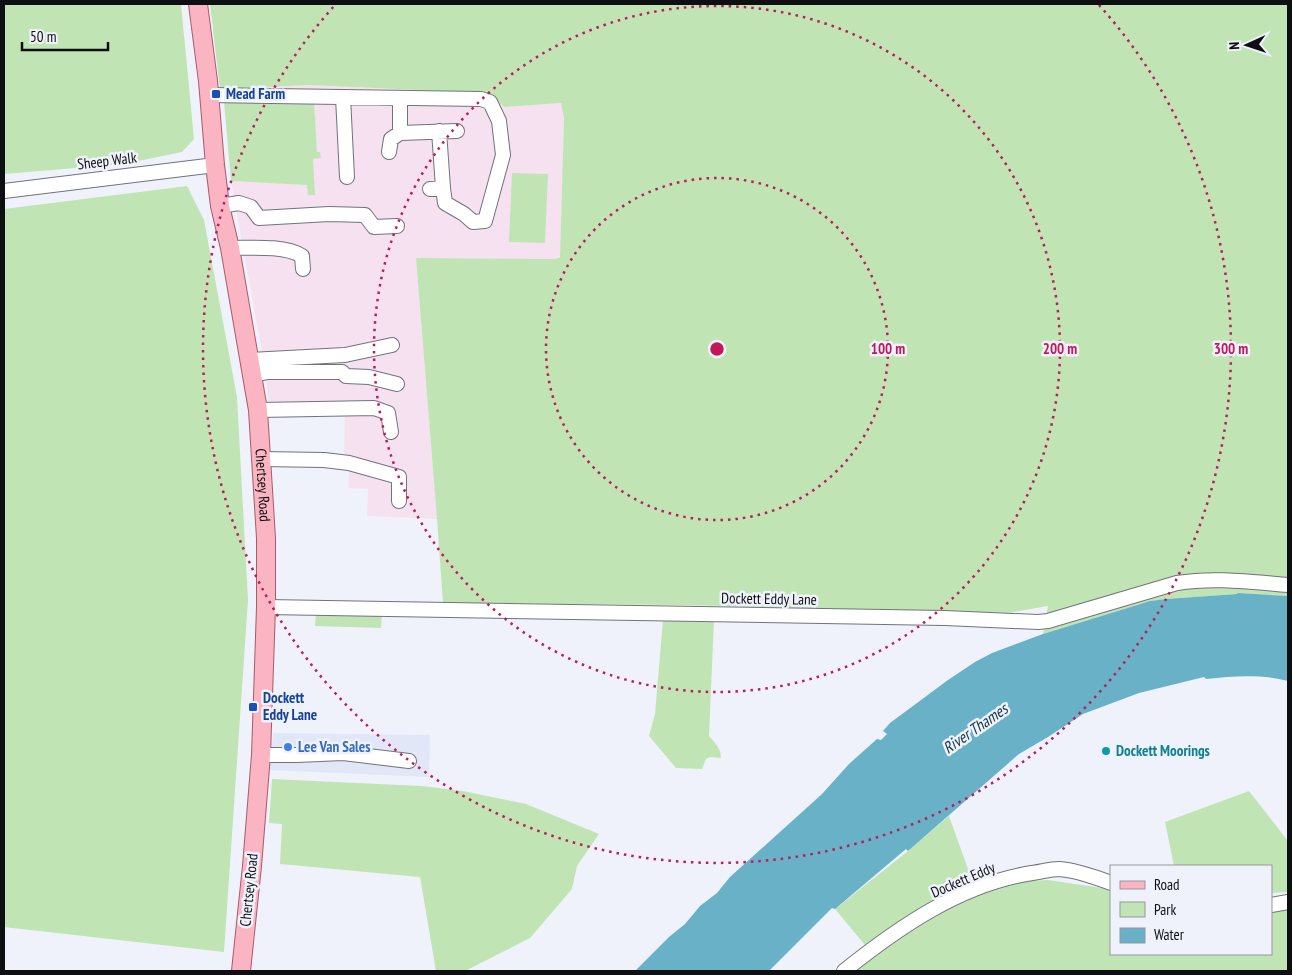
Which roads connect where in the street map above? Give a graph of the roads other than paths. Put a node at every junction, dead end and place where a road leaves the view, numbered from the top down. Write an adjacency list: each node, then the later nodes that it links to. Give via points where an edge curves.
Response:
1 (198, 4): 2 (main road, Chertsey Road)
2 (209, 95): 3 (street); 9 (main road, Chertsey Road)
3 (343, 97): 4 (street); 10 (street)
4 (400, 98): 6 (street, via 481,99 490,102 499,122 503,155 485,221 472,222 445,202 436,189); 7 (street)
5 (457, 130): 6 (street)
6 (439, 131): 7 (street)
7 (400, 133): 8 (street, via 391,139)
8 (389, 152)
9 (215, 165): 11 (street, Sheep Walk); 12 (main road, Chertsey Road)
10 (347, 177)
11 (4, 191)
12 (220, 206): 13 (street, via 239,203 251,206 259,218 365,215 374,227); 14 (main road, Chertsey Road)
13 (397, 226)
14 (230, 248): 15 (street, via 293,250 302,256); 17 (main road, Chertsey Road)
15 (303, 269)
16 (392, 345): 17 (street)
17 (251, 368): 18 (street, via 268,372 342,372 346,376 369,377); 19 (main road, Chertsey Road)
18 (397, 384)
19 (258, 410): 20 (street, via 374,408 388,413); 21 (main road, Chertsey Road)
20 (391, 432)
21 (261, 458): 22 (street, via 349,463 395,475 399,478); 24 (main road, Chertsey Road)
22 (399, 501)
23 (1288, 585): 24 (street, Dockett Eddy Lane, via 1209,579 1177,583 1038,622)
24 (266, 607): 25 (main road, Chertsey Road)
25 (261, 755): 26 (street, via 343,753); 30 (main road, Chertsey Road)
26 (409, 761)
27 (1110, 883): 31 (street, Dockett Eddy, via 1059,869 993,882 920,916)
28 (1288, 902): 29 (street)
29 (1272, 905)
30 (241, 971)
31 (844, 971)

